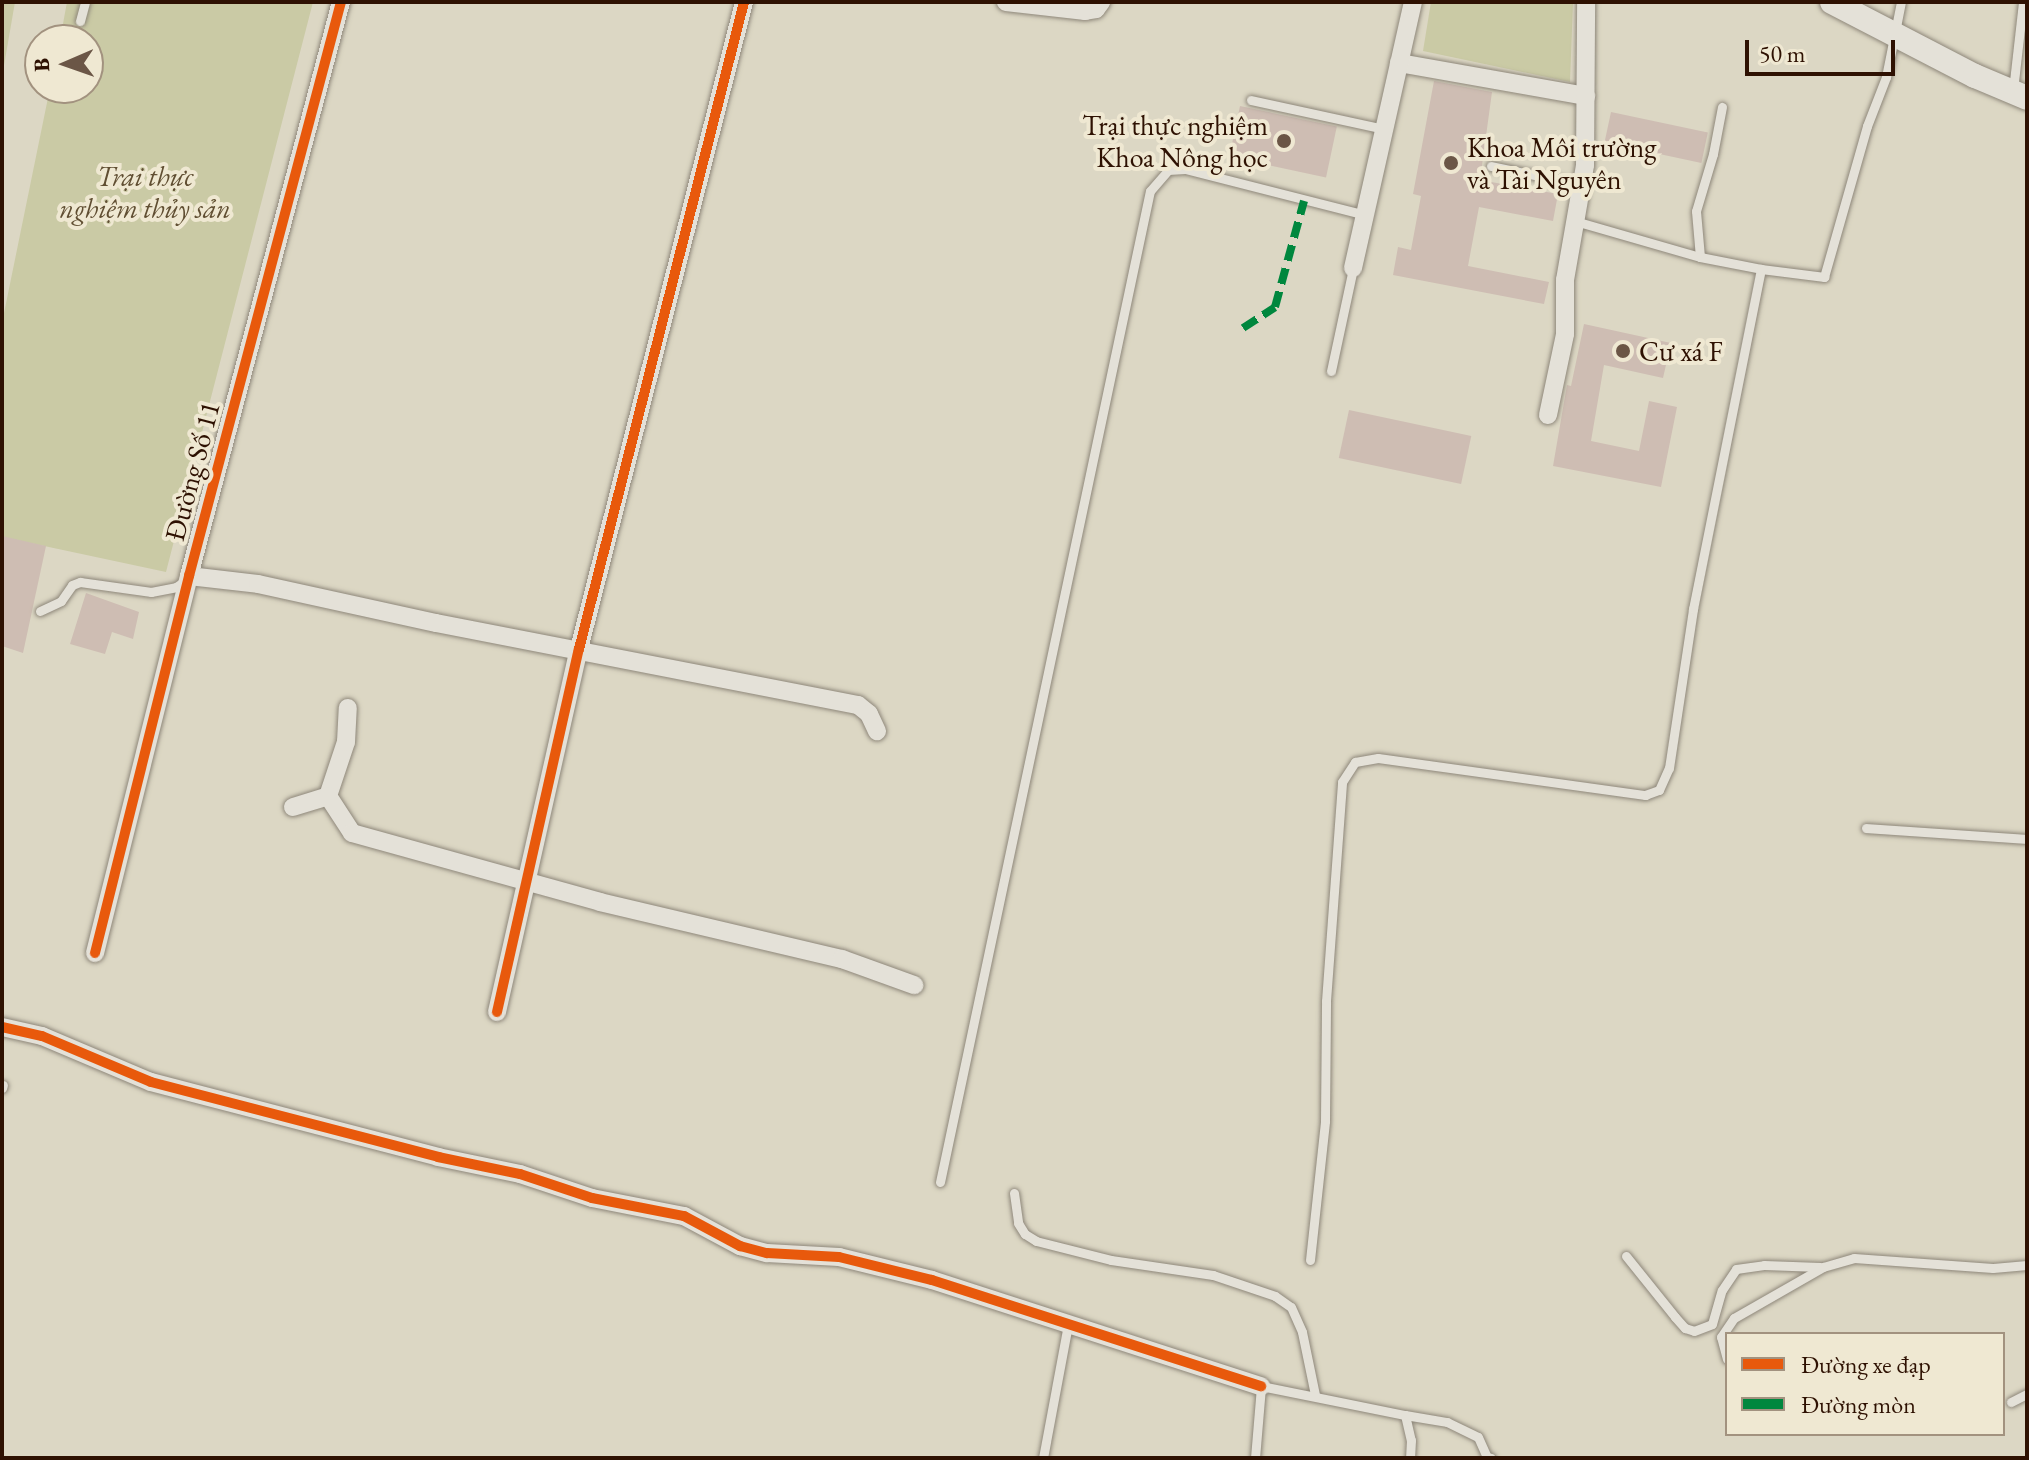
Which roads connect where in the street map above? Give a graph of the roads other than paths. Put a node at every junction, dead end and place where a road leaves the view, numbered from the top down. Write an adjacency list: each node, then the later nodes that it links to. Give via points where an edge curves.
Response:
1 (85, 2): 11 (lane)
2 (341, 2): 28 (street, Đường Số 11)
3 (744, 2): 30 (street)
4 (1006, 2): 5 (street, via 1085,11)
5 (1101, 2)
6 (1413, 2): 13 (street)
7 (1586, 2): 15 (street)
8 (1832, 2): 12 (street)
9 (1901, 2): 12 (lane)
10 (2023, 2): 14 (lane)
11 (80, 21)
12 (1896, 36): 14 (street); 25 (lane, via 1824,277)
13 (1399, 63): 15 (street); 18 (street)
14 (2020, 95)
15 (1586, 96): 20 (street)
16 (1251, 100): 18 (lane)
17 (1722, 107): 23 (lane, via 1696,211)
18 (1384, 129): 21 (street)
19 (1491, 166): 20 (lane)
20 (1582, 185): 22 (street)
21 (1365, 215): 24 (street); 42 (lane, via 1185,169 1168,170 1150,191)
22 (1575, 221): 23 (lane); 27 (street, via 1565,280 1565,334)
23 (1700, 257): 25 (lane)
24 (1353, 268): 26 (lane)
25 (1761, 269): 45 (lane, via 1693,609 1669,768 1659,790 1645,795 1378,758 1355,762 1342,782 1326,1001 1325,1121)
26 (1331, 371)
27 (1548, 415)
28 (189, 576): 29 (lane, via 176,587 151,592 80,582 61,601); 30 (street, via 258,584); 38 (street, Đường Số 11)
29 (40, 611)
30 (579, 649): 32 (street, via 858,705); 37 (street)
31 (348, 708): 33 (street, via 346,742)
32 (877, 731)
33 (328, 796): 34 (street); 37 (street, via 352,833)
34 (293, 807)
35 (1866, 828): 36 (lane)
36 (2027, 839)
37 (529, 883): 39 (street, via 842,959); 40 (street)
38 (95, 953)
39 (914, 985)
40 (497, 1012)
41 (2, 1027): 48 (street, via 42,1036 151,1082 520,1174 592,1198 684,1216 740,1246 767,1253 839,1257 932,1280)
42 (940, 1182)
43 (1014, 1193): 52 (lane, via 1018,1223 1036,1241 1111,1260 1213,1275 1275,1296 1291,1307 1302,1332)
44 (1626, 1256): 47 (lane, via 1685,1328 1694,1331 1712,1324 1722,1290 1736,1269)
45 (1310, 1260)
46 (2027, 1265): 47 (lane, via 1993,1268 1854,1258)
47 (1823, 1267): 49 (lane, via 1734,1318 1721,1337)
48 (1068, 1325): 50 (street); 55 (lane)
49 (1725, 1352)
50 (1261, 1386): 52 (lane); 56 (lane)
51 (2027, 1394): 53 (lane)
52 (1315, 1395): 54 (lane)
53 (2011, 1402)
54 (1405, 1415): 57 (lane); 58 (lane, via 1447,1422 1478,1437)
55 (1043, 1458)
56 (1255, 1458)
57 (1410, 1458)
58 (1491, 1458)

